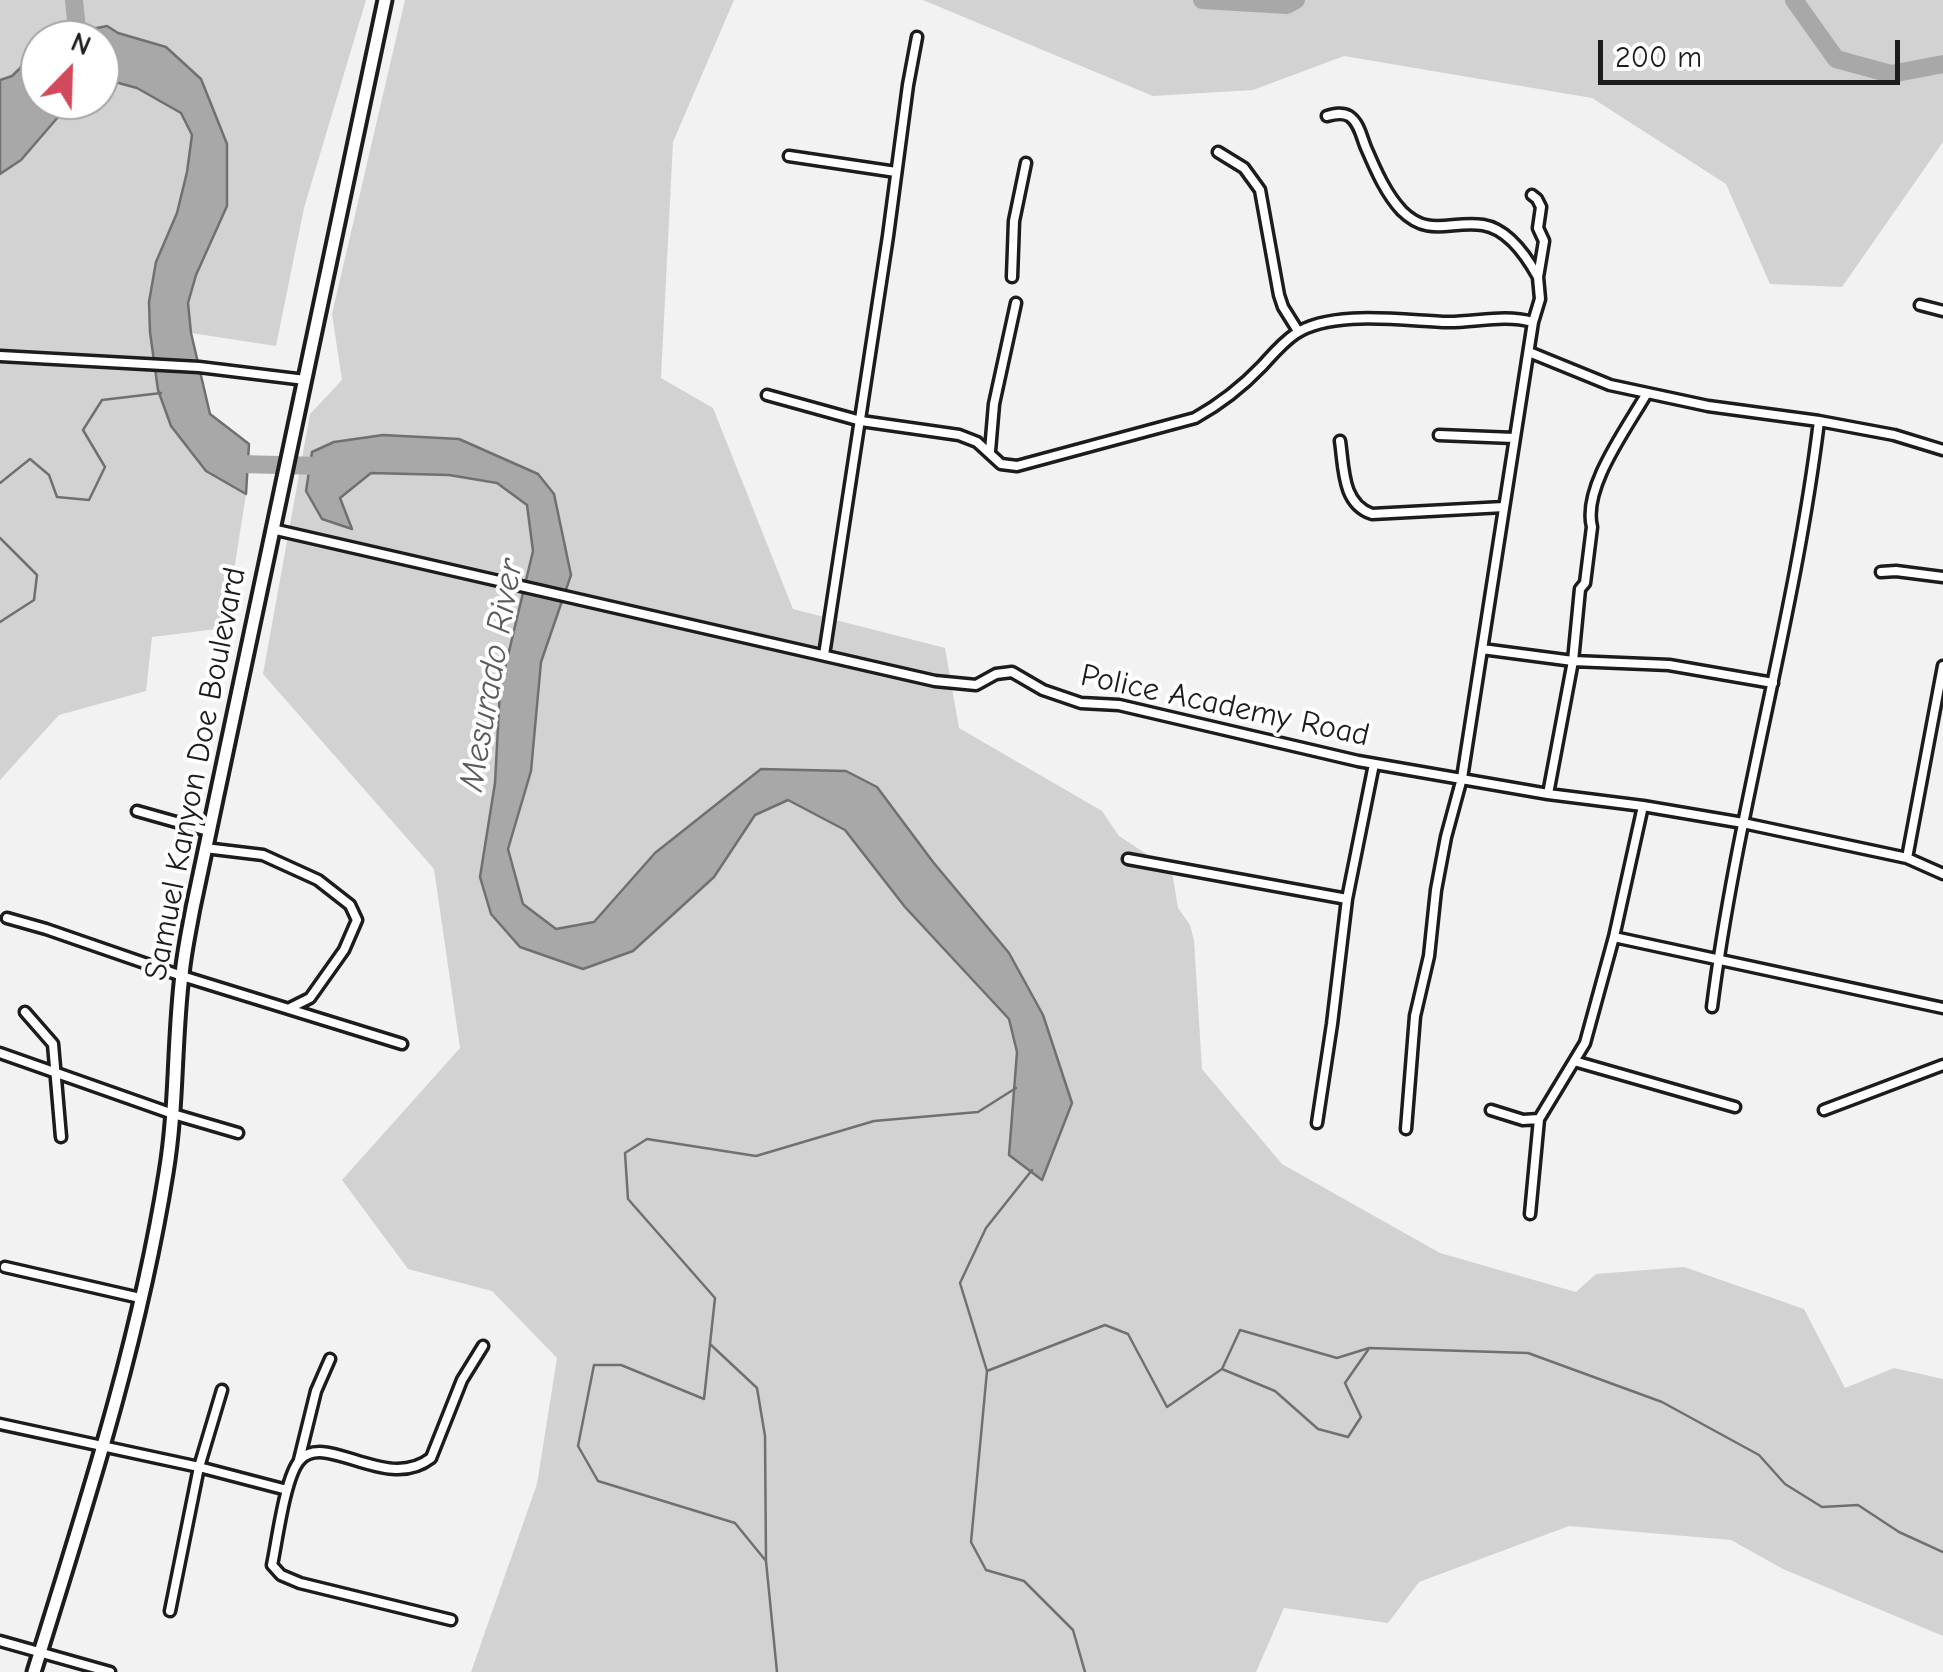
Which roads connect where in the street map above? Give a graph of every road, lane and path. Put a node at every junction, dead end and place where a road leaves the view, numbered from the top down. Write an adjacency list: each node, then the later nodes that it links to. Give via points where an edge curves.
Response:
1 (385, 0): 18 (street, Samuel Kanyon Doe Boulevard)
2 (917, 37): 7 (street)
3 (1327, 116): 9 (street, via 1338,113 1358,125 1405,214 1428,227 1482,224 1497,230)
4 (1218, 152): 15 (street, via 1244,168 1260,190 1279,295)
5 (788, 156): 7 (street)
6 (1026, 163): 10 (street)
7 (896, 172): 21 (street)
8 (1532, 195): 9 (street, via 1541,207 1544,240)
9 (1538, 277): 14 (street)
10 (1012, 278)
11 (1016, 303): 27 (street)
12 (1920, 305): 13 (street)
13 (1943, 311)
14 (1533, 322): 15 (street, via 1377,318); 16 (street)
15 (1298, 331): 27 (street, via 1195,418 1017,466 1001,464)
16 (1530, 352): 19 (street); 24 (street)
17 (0, 356): 18 (street)
18 (305, 380): 29 (street, Samuel Kanyon Doe Boulevard)
19 (1647, 393): 22 (street); 34 (street, via 1592,491)
20 (767, 394): 21 (street)
21 (860, 421): 27 (street, via 959,435); 33 (street)
22 (1819, 421): 26 (street); 36 (street)
23 (1439, 435): 24 (street)
24 (1514, 438): 28 (street)
25 (1340, 440): 28 (street, via 1348,492 1360,510)
26 (1943, 450)
27 (990, 451)
28 (1504, 507): 32 (street)
29 (272, 529): 33 (street, Police Academy Road); 43 (street, Samuel Kanyon Doe Boulevard)
30 (1881, 572): 31 (street)
31 (1943, 577)
32 (1482, 649): 34 (street); 38 (street)
33 (824, 655): 37 (street, Police Academy Road, via 976,685 1012,672 1082,703)
34 (1572, 661): 36 (street, via 1669,665); 39 (street)
35 (1943, 666): 45 (street)
36 (1772, 683): 42 (street)
37 (1374, 764): 38 (street, Police Academy Road); 48 (street)
38 (1462, 778): 39 (street, Police Academy Road); 68 (street, via 1436,890)
39 (1548, 794): 40 (street, Police Academy Road)
40 (1643, 806): 42 (street, Police Academy Road); 50 (street)
41 (136, 811): 43 (street)
42 (1743, 823): 45 (street, Police Academy Road); 51 (street)
43 (208, 831): 44 (street, Samuel Kanyon Doe Boulevard)
44 (204, 848): 52 (street, Samuel Kanyon Doe Boulevard); 54 (street, via 263,855 318,880 350,905 357,920 344,950 310,998)
45 (1907, 858): 47 (street, Police Academy Road)
46 (1128, 859): 48 (street)
47 (1943, 874)
48 (1347, 899): 67 (street)
49 (7, 918): 52 (street)
50 (1614, 937): 51 (street); 59 (street)
51 (1718, 960): 53 (street); 55 (street)
52 (182, 976): 54 (street); 65 (street, Samuel Kanyon Doe Boulevard)
53 (1712, 1007)
54 (290, 1008): 57 (street)
55 (1943, 1008)
56 (25, 1012): 61 (street, via 53,1044)
57 (402, 1044)
58 (0, 1053): 61 (street)
59 (1574, 1061): 62 (street); 66 (street)
60 (1943, 1065): 64 (street)
61 (54, 1070): 65 (street); 70 (street)
62 (1735, 1107)
63 (1490, 1110): 66 (street)
64 (1824, 1110)
65 (173, 1114): 69 (street); 73 (street, Samuel Kanyon Doe Boulevard)
66 (1539, 1119): 71 (street)
67 (1317, 1124)
68 (1406, 1129)
69 (238, 1133)
70 (61, 1137)
71 (1530, 1214)
72 (5, 1267): 73 (street)
73 (140, 1298): 78 (street, Samuel Kanyon Doe Boulevard)
74 (483, 1346): 79 (street, via 431,1458 420,1466 383,1468 316,1451)
75 (330, 1359): 79 (street)
76 (222, 1390): 80 (street)
77 (0, 1424): 78 (street)
78 (104, 1448): 80 (street); 85 (street, Samuel Kanyon Doe Boulevard)
79 (299, 1461): 81 (street)
80 (200, 1468): 81 (street); 82 (street)
81 (287, 1490): 83 (street, via 272,1565 281,1575)
82 (170, 1611)
83 (451, 1620)
84 (0, 1640): 85 (street)
85 (41, 1652): 86 (street, Samuel Kanyon Doe Boulevard); 87 (street)
86 (34, 1672)
87 (110, 1672)

